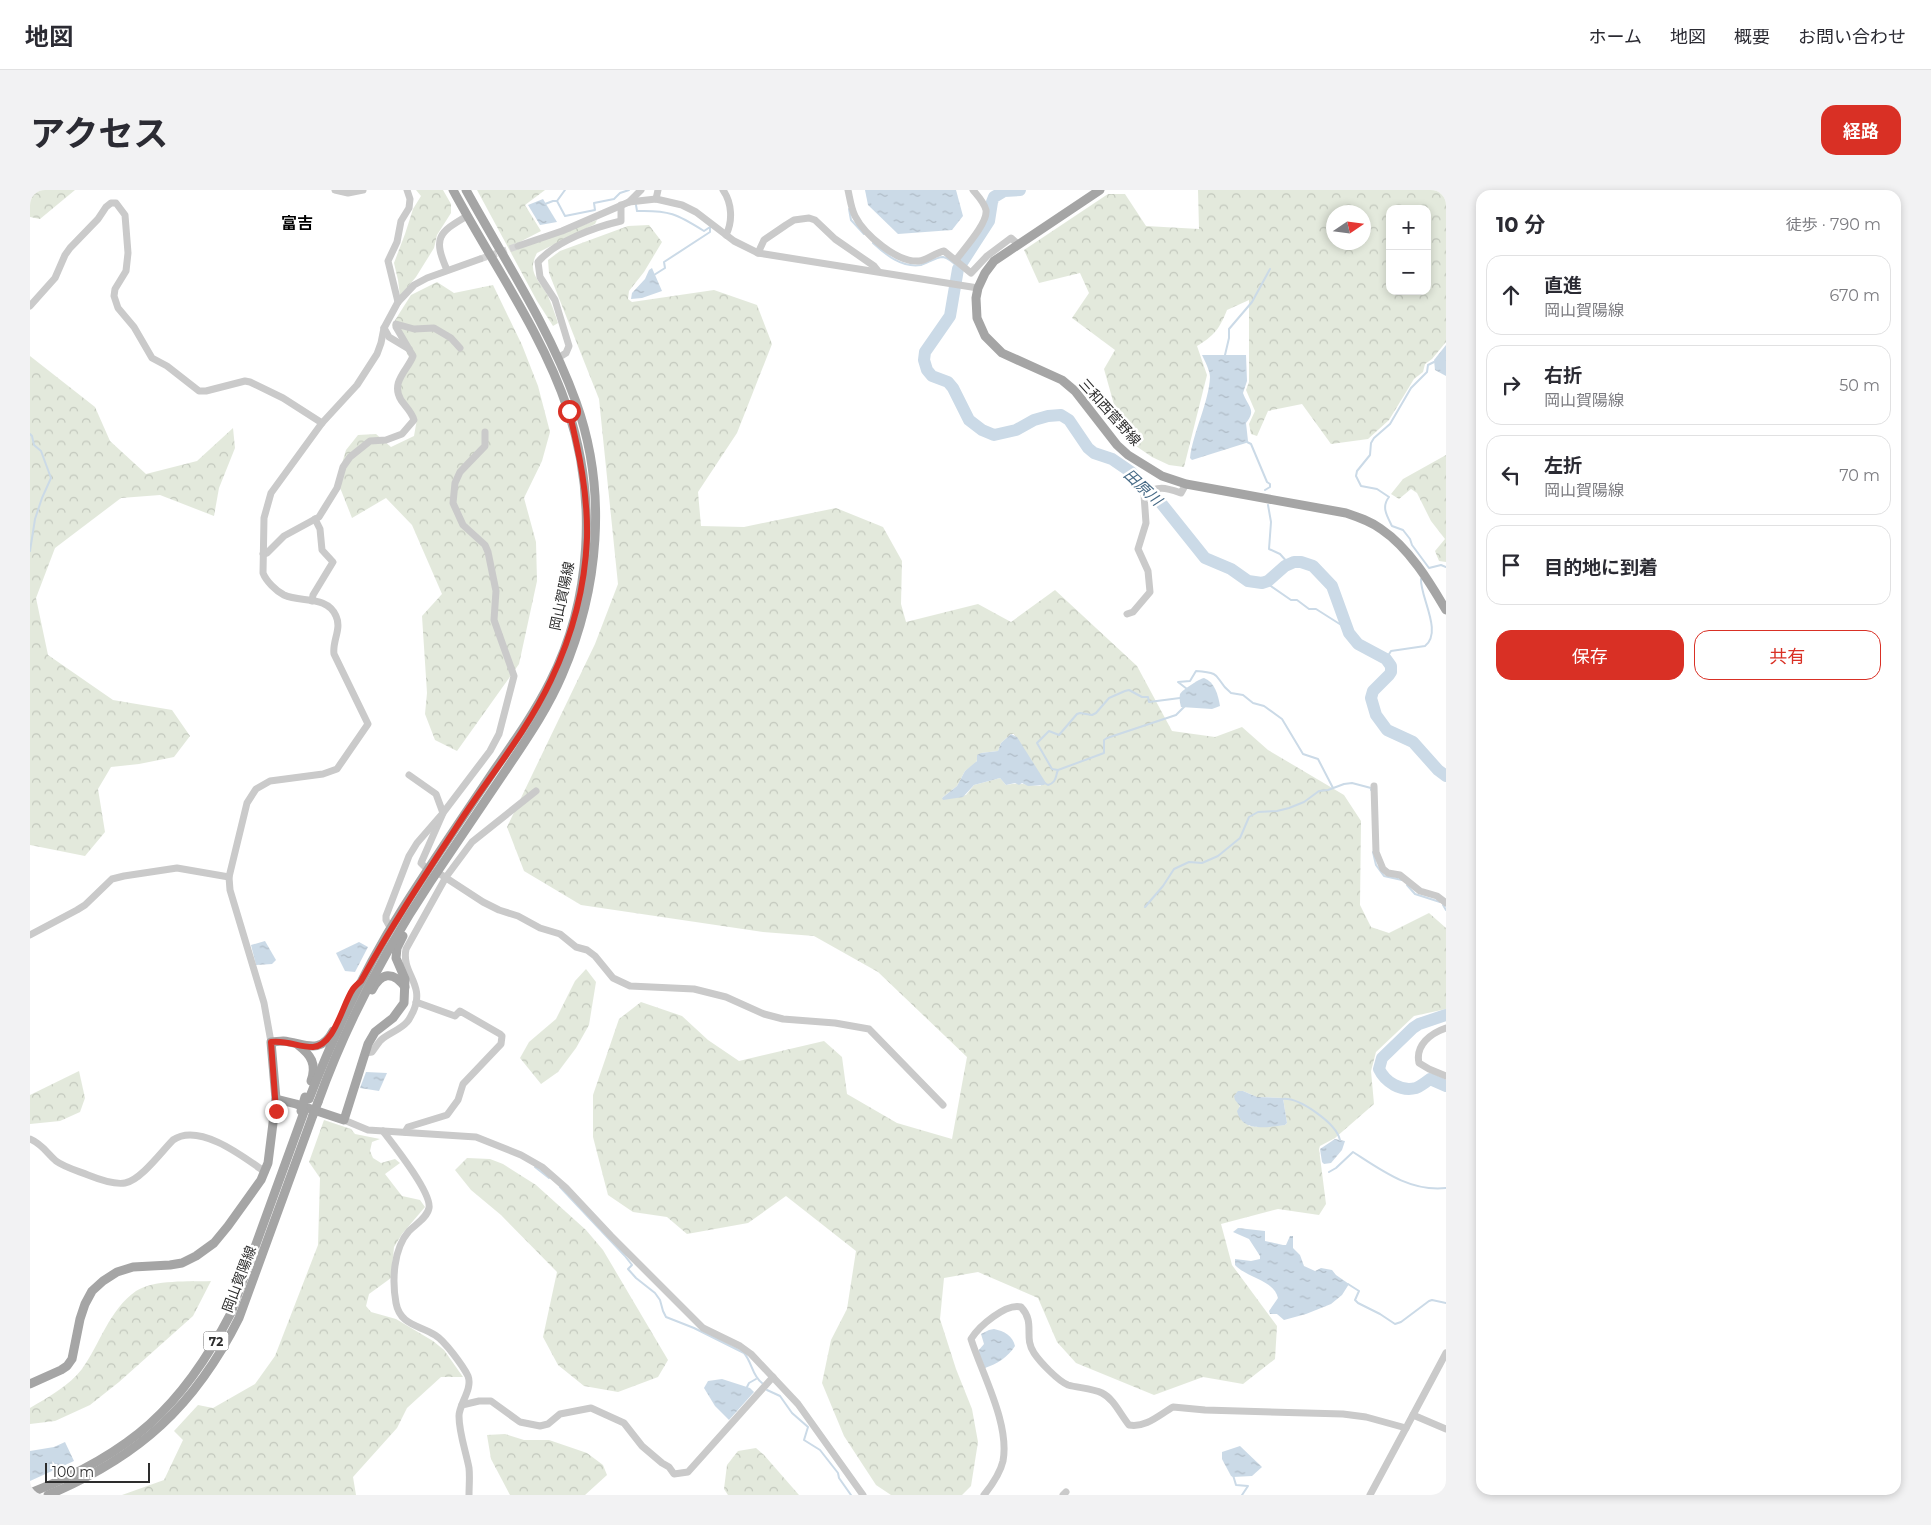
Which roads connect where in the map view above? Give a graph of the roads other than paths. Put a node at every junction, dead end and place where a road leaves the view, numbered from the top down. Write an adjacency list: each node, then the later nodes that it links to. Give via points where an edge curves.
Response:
1 (335, 190): 2 (street, via 348,193)
2 (363, 190)
3 (407, 190): 25 (street, via 409,208 401,221 388,261)
4 (453, 190): 15 (main road, 岡山賀陽線 / 72)
5 (466, 190): 30 (main road, 岡山賀陽線 / 72)
6 (641, 190): 13 (street)
7 (658, 190): 12 (street)
8 (723, 190): 16 (street, via 729,201 731,226)
9 (848, 190): 21 (street, via 852,211 860,225 895,255 920,261 944,251)
10 (972, 190): 21 (street, via 982,201 986,215)
11 (1100, 190): 17 (main road, 三和西菅野線)
12 (656, 199): 13 (street); 16 (street, via 696,212)
13 (629, 202): 14 (street)
14 (621, 205): 18 (street); 30 (street, via 621,222 605,225 555,247 538,262 540,277 555,300 569,346 566,353)
15 (467, 216): 22 (street, via 448,228 440,238 439,252); 43 (main road, 岡山賀陽線 / 72, via 536,334 569,411 580,455 587,537 575,614 551,681 529,720)
16 (726, 235): 19 (street)
17 (1018, 244): 21 (street, via 1011,238 970,273); 24 (main road, 三和西菅野線, via 994,262)
18 (518, 246)
19 (758, 252): 23 (street); 23 (street, via 764,240 786,224 809,218)
20 (480, 258): 22 (street)
21 (959, 263)
22 (447, 270): 25 (street, via 414,285)
23 (878, 272): 24 (street)
24 (978, 288): 33 (main road, 三和西菅野線, via 977,318 990,344 1002,354 1062,380 1128,455 1162,476)
25 (398, 302): 27 (street)
26 (30, 306): 31 (street, via 55,278 70,248 106,207 116,203 125,216 128,253 126,272 115,289 115,302 152,358 200,391 250,382)
27 (384, 328): 29 (street, via 389,337); 31 (street, via 379,348 357,385)
28 (460, 348): 29 (street, via 434,328 405,328 398,323 396,327)
29 (409, 349): 34 (street, via 412,359 402,373 398,390 413,415 412,424 402,434 370,441 350,457 343,467 337,488)
30 (558, 358): 44 (main road, 岡山賀陽線 / 72, via 576,404 589,452 595,495 596,540 591,579 573,647 550,699 531,733)
31 (322, 423): 35 (street, via 271,493 265,510)
32 (485, 432): 42 (street, via 484,446 460,472 455,483 453,503 463,525 488,552 496,586 494,620 514,676 499,734)
33 (1186, 484): 37 (main road, 三和西菅野線, via 1323,508 1366,520 1396,542); 38 (street, via 1181,493 1162,487 1144,495 1146,523 1138,549 1148,571 1150,592 1133,612)
34 (315, 519): 35 (street, via 284,536); 36 (street, via 320,529 322,550 333,562)
35 (263, 554): 36 (street, via 265,578 282,594)
36 (312, 601): 45 (street, via 327,605 336,616 339,624 334,654 367,719 367,728 337,770 270,781 256,789 247,803)
37 (1446, 610)
38 (1127, 614)
39 (409, 775): 42 (street, via 436,794)
40 (1374, 786): 48 (street, via 1376,852 1383,869 1400,875 1420,891 1437,896)
41 (536, 791): 46 (street, via 472,842)
42 (443, 814): 43 (street, via 421,864); 49 (street, via 417,842 409,856 386,916)
43 (428, 870): 49 (main road, 岡山賀陽線 / 72)
44 (438, 872): 46 (street); 47 (main road, 岡山賀陽線 / 72)
45 (229, 877): 50 (street, via 177,868 124,876 112,880 77,910); 55 (street, via 230,890 264,1003)
46 (446, 877): 53 (street, via 406,949 404,958 415,983); 62 (street, via 483,902 560,934 595,956 613,978 630,986 694,989 726,997 783,1019 869,1029)
47 (431, 880): 52 (main road, 岡山賀陽線 / 72, via 419,910 397,948 396,958); 58 (main road, 岡山賀陽線 / 72, via 386,954)
48 (1446, 903)
49 (391, 929): 51 (main road, 岡山賀陽線 / 72)
50 (30, 935)
51 (361, 981): 56 (main road, 岡山賀陽線 / 72, via 353,988 324,1043 314,1047); 61 (main road, 岡山賀陽線 / 72)
52 (405, 987): 57 (main road, 岡山賀陽線 / 72, via 404,1003 399,1012 375,1032); 58 (main road, 岡山賀陽線 / 72, via 395,976 382,977 348,1039)
53 (416, 1002): 57 (street, via 408,1022 381,1039 372,1052); 66 (street, via 455,1016 460,1011 500,1034 501,1044 464,1084 447,1115 408,1127)
54 (1446, 1028): 59 (street, via 1428,1038 1420,1046 1417,1056 1419,1063 1429,1070)
55 (271, 1042): 56 (main road, 岡山賀陽線 / 72); 60 (main road)
56 (298, 1045): 61 (main road, 岡山賀陽線 / 72, via 312,1059 314,1066)
57 (365, 1053): 64 (main road, 岡山賀陽線 / 72)
58 (336, 1054): 61 (main road, 岡山賀陽線 / 72)
59 (1446, 1076)
60 (276, 1099): 64 (main road); 68 (main road)
61 (310, 1099): 63 (main road, 岡山賀陽線 / 72)
62 (943, 1105)
63 (306, 1113): 76 (main road, 岡山賀陽線 / 72, via 231,1313 197,1372 161,1414 136,1435 90,1466); 77 (main road, 岡山賀陽線 / 72, via 239,1318 205,1377 168,1420 121,1458)
64 (344, 1120): 65 (street, via 368,1130)
65 (383, 1131): 66 (street); 72 (street, via 429,1202 426,1214 405,1236 397,1258 394,1285 398,1312 403,1319 435,1335 446,1345 468,1378 468,1390)
66 (405, 1132): 70 (street, via 476,1137 542,1167 703,1328 740,1346)
67 (30, 1138): 68 (street, via 41,1144 57,1161 114,1183 133,1179 173,1140 188,1135 209,1138 225,1145)
68 (265, 1172): 71 (main road, via 228,1226 214,1243 196,1256 170,1266 125,1269 103,1281 85,1304 72,1359 61,1370)
69 (1446, 1353): 73 (street)
70 (772, 1377): 72 (street, via 688,1472 674,1474 670,1467 642,1446 624,1423 592,1408 560,1414 540,1426 520,1422 491,1401); 79 (street, via 798,1404)
71 (30, 1384)
72 (462, 1405): 78 (street, via 458,1415 470,1471)
73 (1412, 1415): 74 (street); 75 (street)
74 (1406, 1428): 80 (street, via 1343,1414 1205,1410 1179,1406 1144,1425 1129,1424 1110,1398 1101,1392 1065,1384 1056,1377 1028,1343 1029,1319 1021,1307 1014,1305 993,1317 971,1339 992,1390 1002,1441 1001,1467); 81 (street)
75 (1446, 1429)
76 (30, 1493)
77 (48, 1495)
78 (469, 1495)
79 (863, 1495)
80 (984, 1495)
81 (1370, 1495)

